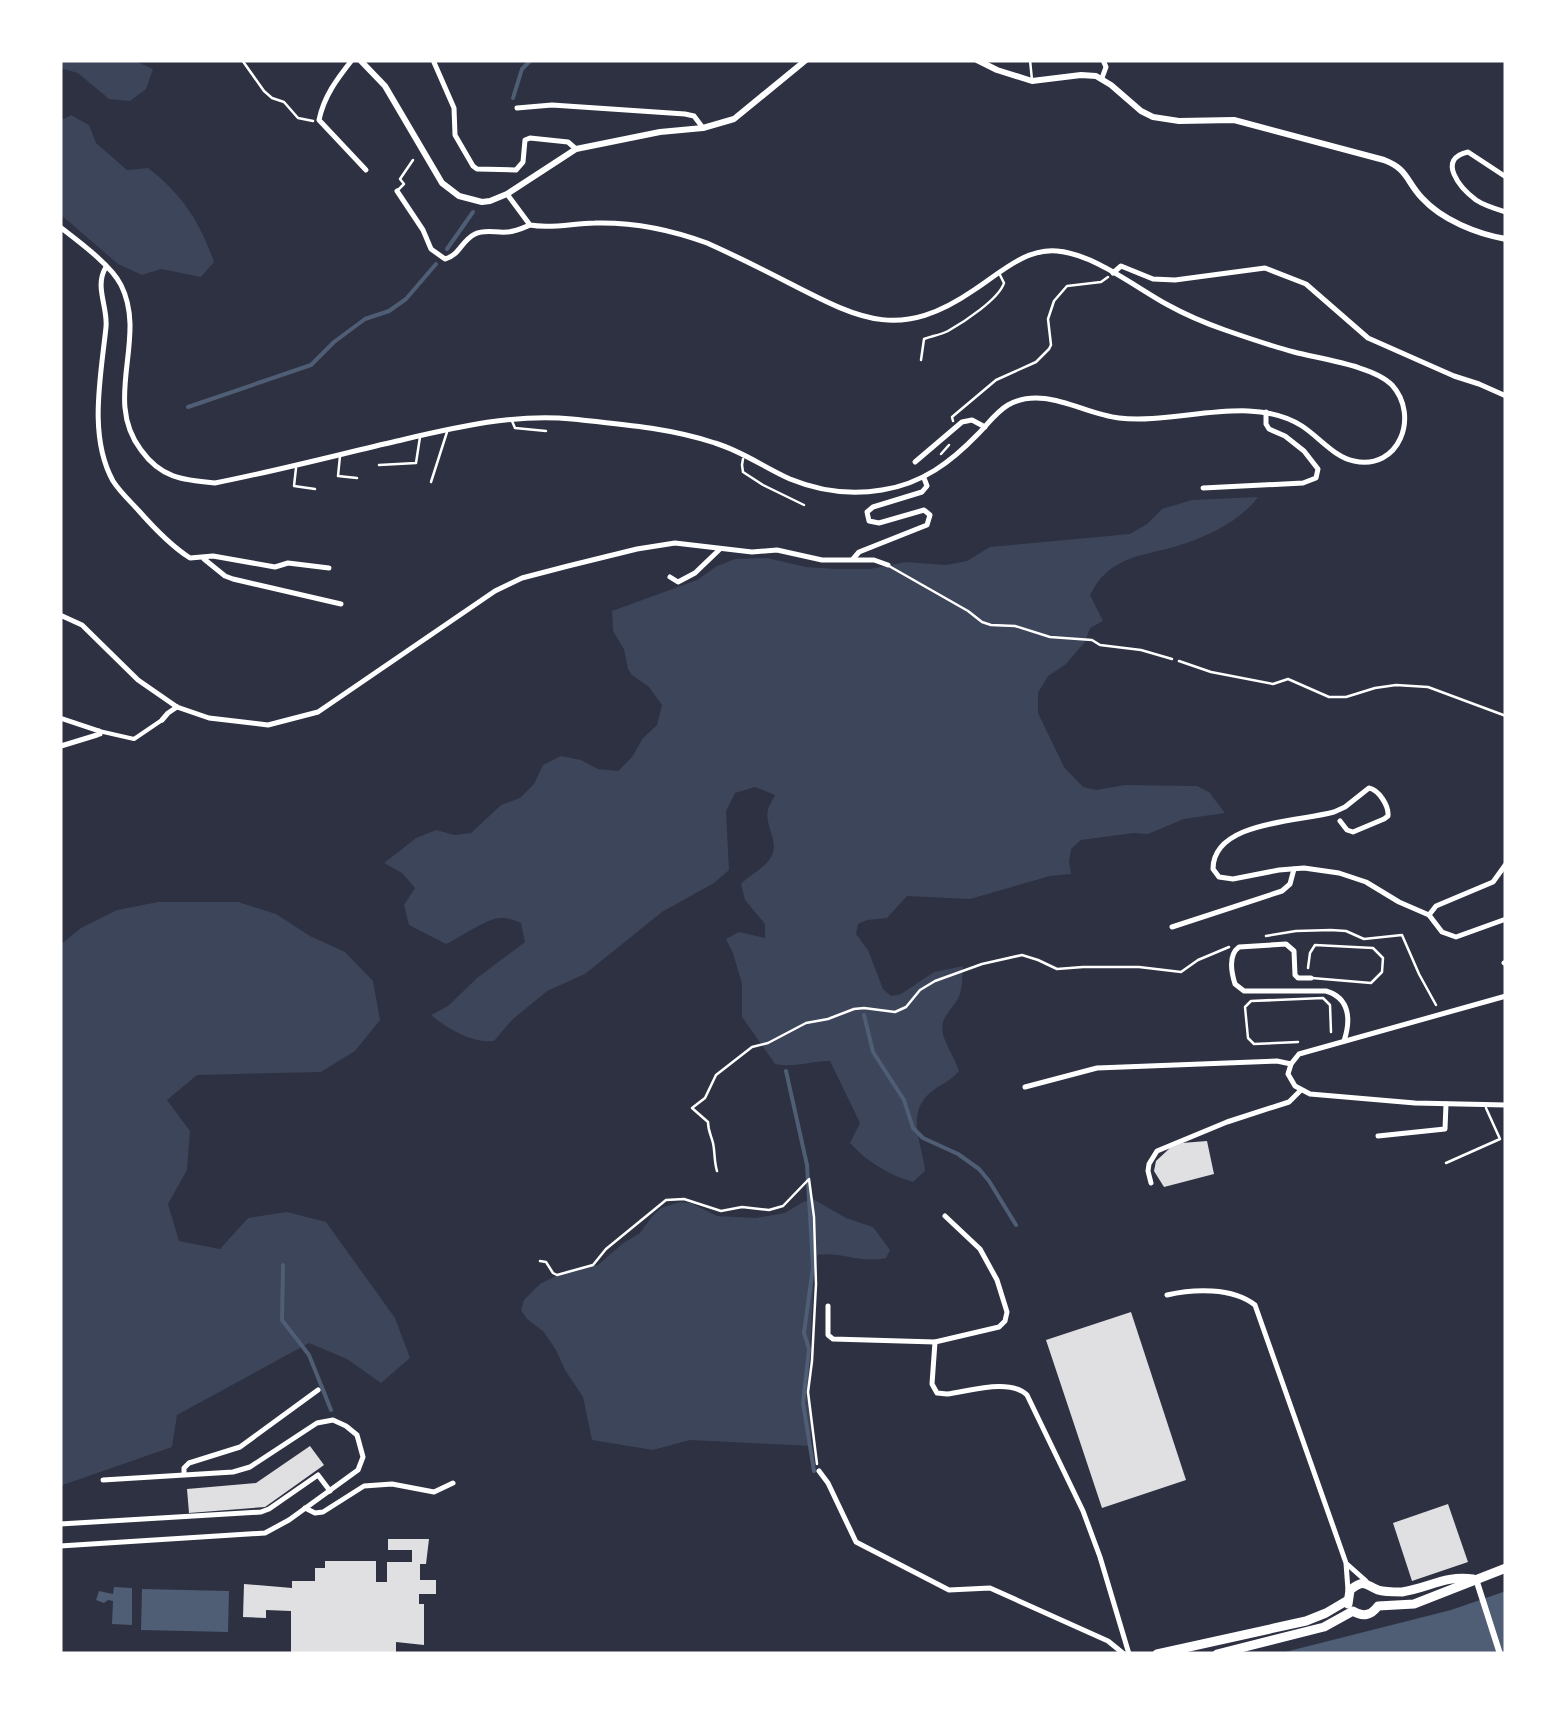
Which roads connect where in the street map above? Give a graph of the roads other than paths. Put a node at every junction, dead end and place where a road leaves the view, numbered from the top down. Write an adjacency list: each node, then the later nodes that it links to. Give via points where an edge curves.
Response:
1 (352, 60): 14 (street, via 331,88 320,121)
2 (360, 60): 17 (street, via 385,86 449,190 482,202)
3 (433, 60): 12 (street, via 454,108 455,135 473,166 516,170 530,138)
4 (806, 60): 11 (street, via 734,119)
5 (976, 60): 9 (street)
6 (1030, 60): 9 (lane)
7 (1104, 60): 8 (street)
8 (1102, 78): 9 (street); 21 (street, via 1154,117 1234,120 1396,164 1432,207)
9 (1032, 81)
10 (517, 108): 11 (street, via 686,114)
11 (703, 128): 12 (street)
12 (576, 149): 17 (street)
13 (413, 160): 16 (lane)
14 (366, 170)
15 (1506, 177): 18 (street, via 1468,152 1453,163 1464,189)
16 (397, 191): 19 (street, via 431,250 445,259 474,234)
17 (507, 194): 19 (street)
18 (1506, 212)
19 (530, 225): 23 (street, via 596,223 681,233 863,318 894,321 939,311)
20 (60, 227): 22 (street)
21 (1506, 239)
22 (106, 267): 36 (street, via 121,284 131,320 125,417 146,458 166,475 215,483); 45 (street, via 100,278 106,321 98,389 105,464 153,527 185,555)
23 (999, 273): 24 (street, via 1048,250 1078,255); 25 (lane, via 1001,292 924,340)
24 (1113, 273): 26 (street, via 1121,266 1153,280 1175,280 1265,268 1306,284 1368,338); 27 (street, via 1206,323 1386,380 1405,409 1405,428 1391,452 1350,460 1289,418)
25 (921, 360)
26 (1506, 396)
27 (1266, 412): 29 (street, via 1120,418 1027,398); 41 (street, via 1268,429 1313,460 1316,478)
28 (512, 420): 30 (street); 31 (lane, via 515,428); 34 (street, via 564,418 681,434)
29 (985, 427): 35 (street, via 966,420); 39 (street)
30 (447, 430): 32 (street); 40 (lane)
31 (546, 431)
32 (420, 436): 33 (street); 37 (lane, via 416,463)
33 (340, 454): 36 (street); 38 (lane, via 338,476)
34 (744, 456): 39 (street, via 823,490 886,490); 43 (lane, via 743,472)
35 (915, 462)
36 (296, 465): 42 (lane, via 294,486)
37 (379, 465)
38 (357, 478)
39 (924, 478): 46 (street, via 924,491 866,516 879,522 924,510 928,525)
40 (431, 482)
41 (1203, 488)
42 (314, 489)
43 (804, 505)
44 (720, 549): 46 (street); 49 (street, via 695,573 678,582); 53 (street, via 648,547 508,583 310,716 259,725)
45 (204, 558): 48 (street); 50 (street, via 233,579)
46 (854, 559): 47 (street)
47 (888, 565): 52 (lane, via 990,625)
48 (329, 568)
49 (670, 577)
50 (341, 604)
51 (60, 615): 53 (street, via 82,624 138,680)
52 (1172, 660)
53 (177, 707): 55 (street)
54 (60, 718): 56 (street)
55 (162, 720): 56 (street, via 134,739)
56 (99, 731): 57 (street)
57 (62, 746)
58 (1340, 820): 60 (street, via 1353,832 1384,819 1388,809 1369,788 1338,810 1238,833 1219,847 1212,864 1218,877 1228,879)
59 (1506, 864): 61 (street, via 1492,882)
60 (1294, 868): 61 (street, via 1357,878); 63 (street, via 1282,892)
61 (1429, 914): 62 (street, via 1442,932 1456,937)
62 (1506, 919)
63 (1172, 926)
64 (1308, 968): 65 (lane, via 1315,945 1373,948 1383,958 1382,972 1371,983)
65 (1310, 978): 66 (street, via 1298,978 1294,951 1286,944 1239,946 1232,958 1239,989)
66 (1284, 996): 68 (lane, via 1328,1001); 69 (street, via 1338,994 1349,1015); 70 (lane, via 1247,1003 1248,1038 1254,1044)
67 (1506, 996): 69 (street)
68 (1331, 1032)
69 (1344, 1041): 71 (street, via 1300,1054)
70 (1298, 1042)
71 (1291, 1064): 72 (street, via 1097,1068); 73 (street, via 1290,1080)
72 (1025, 1087)
73 (1300, 1091): 74 (street); 79 (street, via 1289,1102 1157,1151 1149,1164)
74 (1446, 1104): 75 (street); 77 (street, via 1445,1129)
75 (1485, 1106): 76 (street); 78 (lane, via 1500,1139)
76 (1506, 1106)
77 (1378, 1136)
78 (1446, 1163)
79 (1151, 1183)
80 (945, 1216): 83 (street, via 980,1249 998,1280 1007,1317 995,1329)
81 (1167, 1295): 95 (street, via 1215,1292 1254,1305)
82 (828, 1306): 83 (street, via 828,1335 834,1339)
83 (935, 1342): 102 (street, via 937,1392 1010,1385 1028,1395 1083,1511)
84 (318, 1390): 87 (street, via 240,1446 189,1463)
85 (818, 1471): 102 (street, via 856,1542 949,1590 990,1588)
86 (340, 1472): 88 (street)
87 (184, 1474): 88 (street, via 250,1467 317,1422 334,1420 357,1435 361,1446 358,1470); 89 (street)
88 (346, 1478): 91 (street)
89 (103, 1480)
90 (453, 1483): 92 (street, via 434,1492 364,1486 323,1512)
91 (330, 1491): 92 (street); 93 (street, via 318,1475 261,1512)
92 (304, 1508): 94 (street, via 265,1533)
93 (60, 1524)
94 (60, 1546)
95 (1346, 1563): 98 (street); 99 (street)
96 (1506, 1568): 97 (main road)
97 (1476, 1579): 98 (main road, via 1454,1576 1400,1592); 100 (main road, via 1414,1604); 105 (street)
98 (1373, 1587): 99 (main road, via 1359,1584); 100 (main road)
99 (1348, 1596): 101 (main road); 103 (main road, via 1306,1621)
100 (1378, 1606): 101 (main road, via 1364,1615)
101 (1353, 1610): 104 (main road, via 1324,1627)
102 (1127, 1654)
103 (1157, 1654)
104 (1217, 1654)
105 (1500, 1654)

